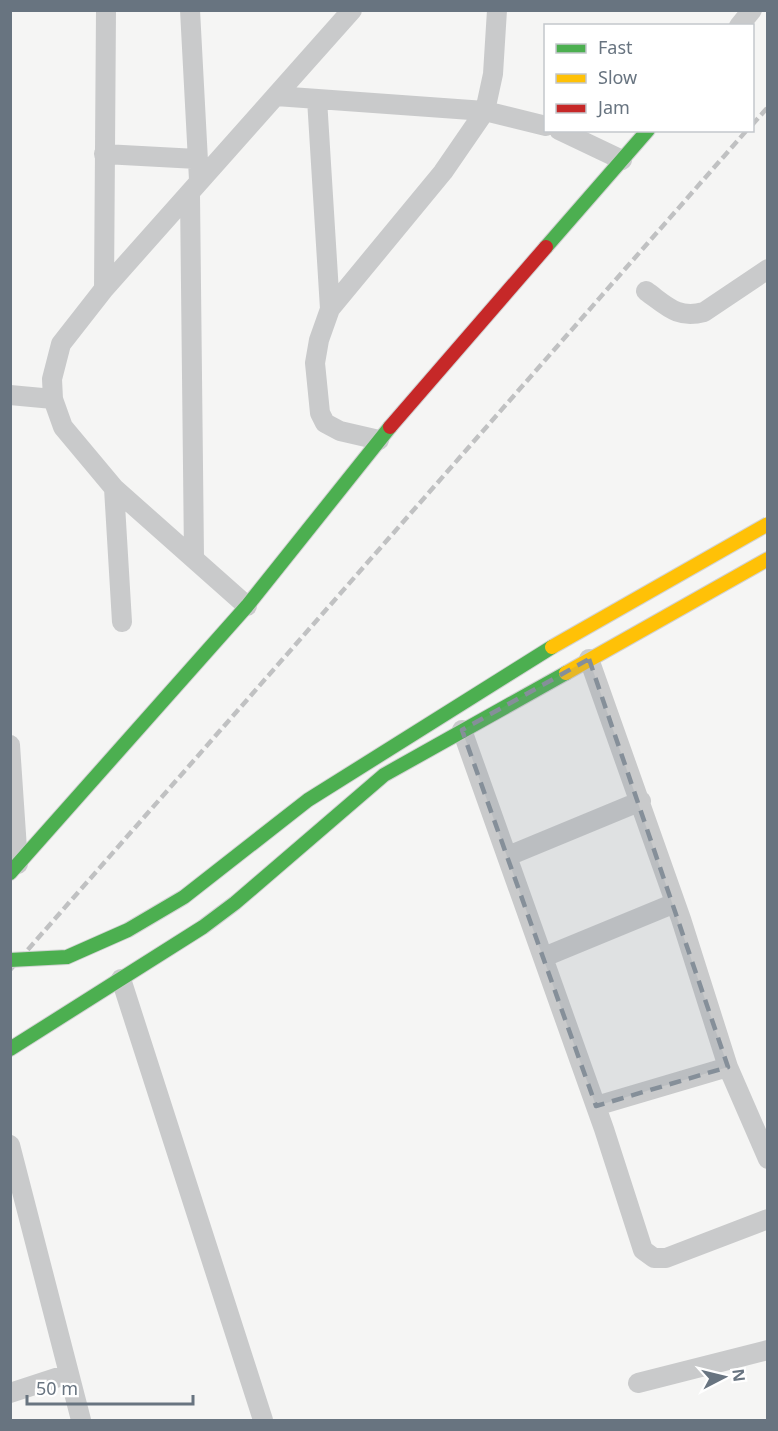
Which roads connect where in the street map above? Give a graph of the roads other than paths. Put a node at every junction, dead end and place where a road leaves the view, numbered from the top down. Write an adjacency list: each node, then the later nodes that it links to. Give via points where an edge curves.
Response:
1 (106, 10): 13 (street)
2 (190, 10): 14 (street)
3 (352, 10): 7 (street)
4 (497, 10): 9 (street, via 494,74)
5 (752, 10): 6 (street)
6 (741, 24)
7 (276, 96): 8 (street); 16 (street)
8 (317, 99): 9 (street); 20 (street)
9 (485, 111): 10 (street); 20 (street, via 443,172)
10 (544, 126)
11 (563, 132): 15 (street)
12 (646, 132): 15 (main road)
13 (104, 154): 14 (street); 18 (street)
14 (197, 159): 16 (street)
15 (622, 160): 23 (main road)
16 (194, 187): 18 (street); 26 (street)
17 (768, 269): 19 (street, via 704,312 692,315 678,314)
18 (104, 290): 22 (street, via 61,344 52,379)
19 (646, 291)
20 (330, 309): 23 (street, via 315,363 320,413 332,428)
21 (10, 395): 22 (street)
22 (53, 399): 24 (street, via 63,426)
23 (379, 440): 28 (main road)
24 (114, 488): 26 (street); 29 (street)
25 (768, 524): 38 (main road, bridge, via 583,628 318,794 184,897 128,930 67,957)
26 (194, 557): 28 (street)
27 (768, 559): 30 (main road)
28 (247, 606): 35 (main road)
29 (122, 622)
30 (589, 659): 31 (main road); 33 (street)
31 (462, 730): 34 (street); 39 (main road, via 384,775 235,903)
32 (10, 745): 35 (street)
33 (641, 801): 34 (street); 36 (street)
34 (508, 856): 37 (street)
35 (14, 868)
36 (675, 903): 37 (street); 41 (street)
37 (544, 957): 42 (street)
38 (10, 960)
39 (121, 979): 40 (main road); 51 (street)
40 (10, 1049)
41 (728, 1067): 42 (street); 44 (street)
42 (596, 1106): 45 (street, via 643,1250 654,1258 666,1258)
43 (10, 1145): 47 (street)
44 (768, 1159)
45 (768, 1219)
46 (768, 1350): 48 (street)
47 (68, 1374): 49 (street); 50 (street)
48 (638, 1383)
49 (10, 1393)
50 (81, 1420)
51 (263, 1420)

